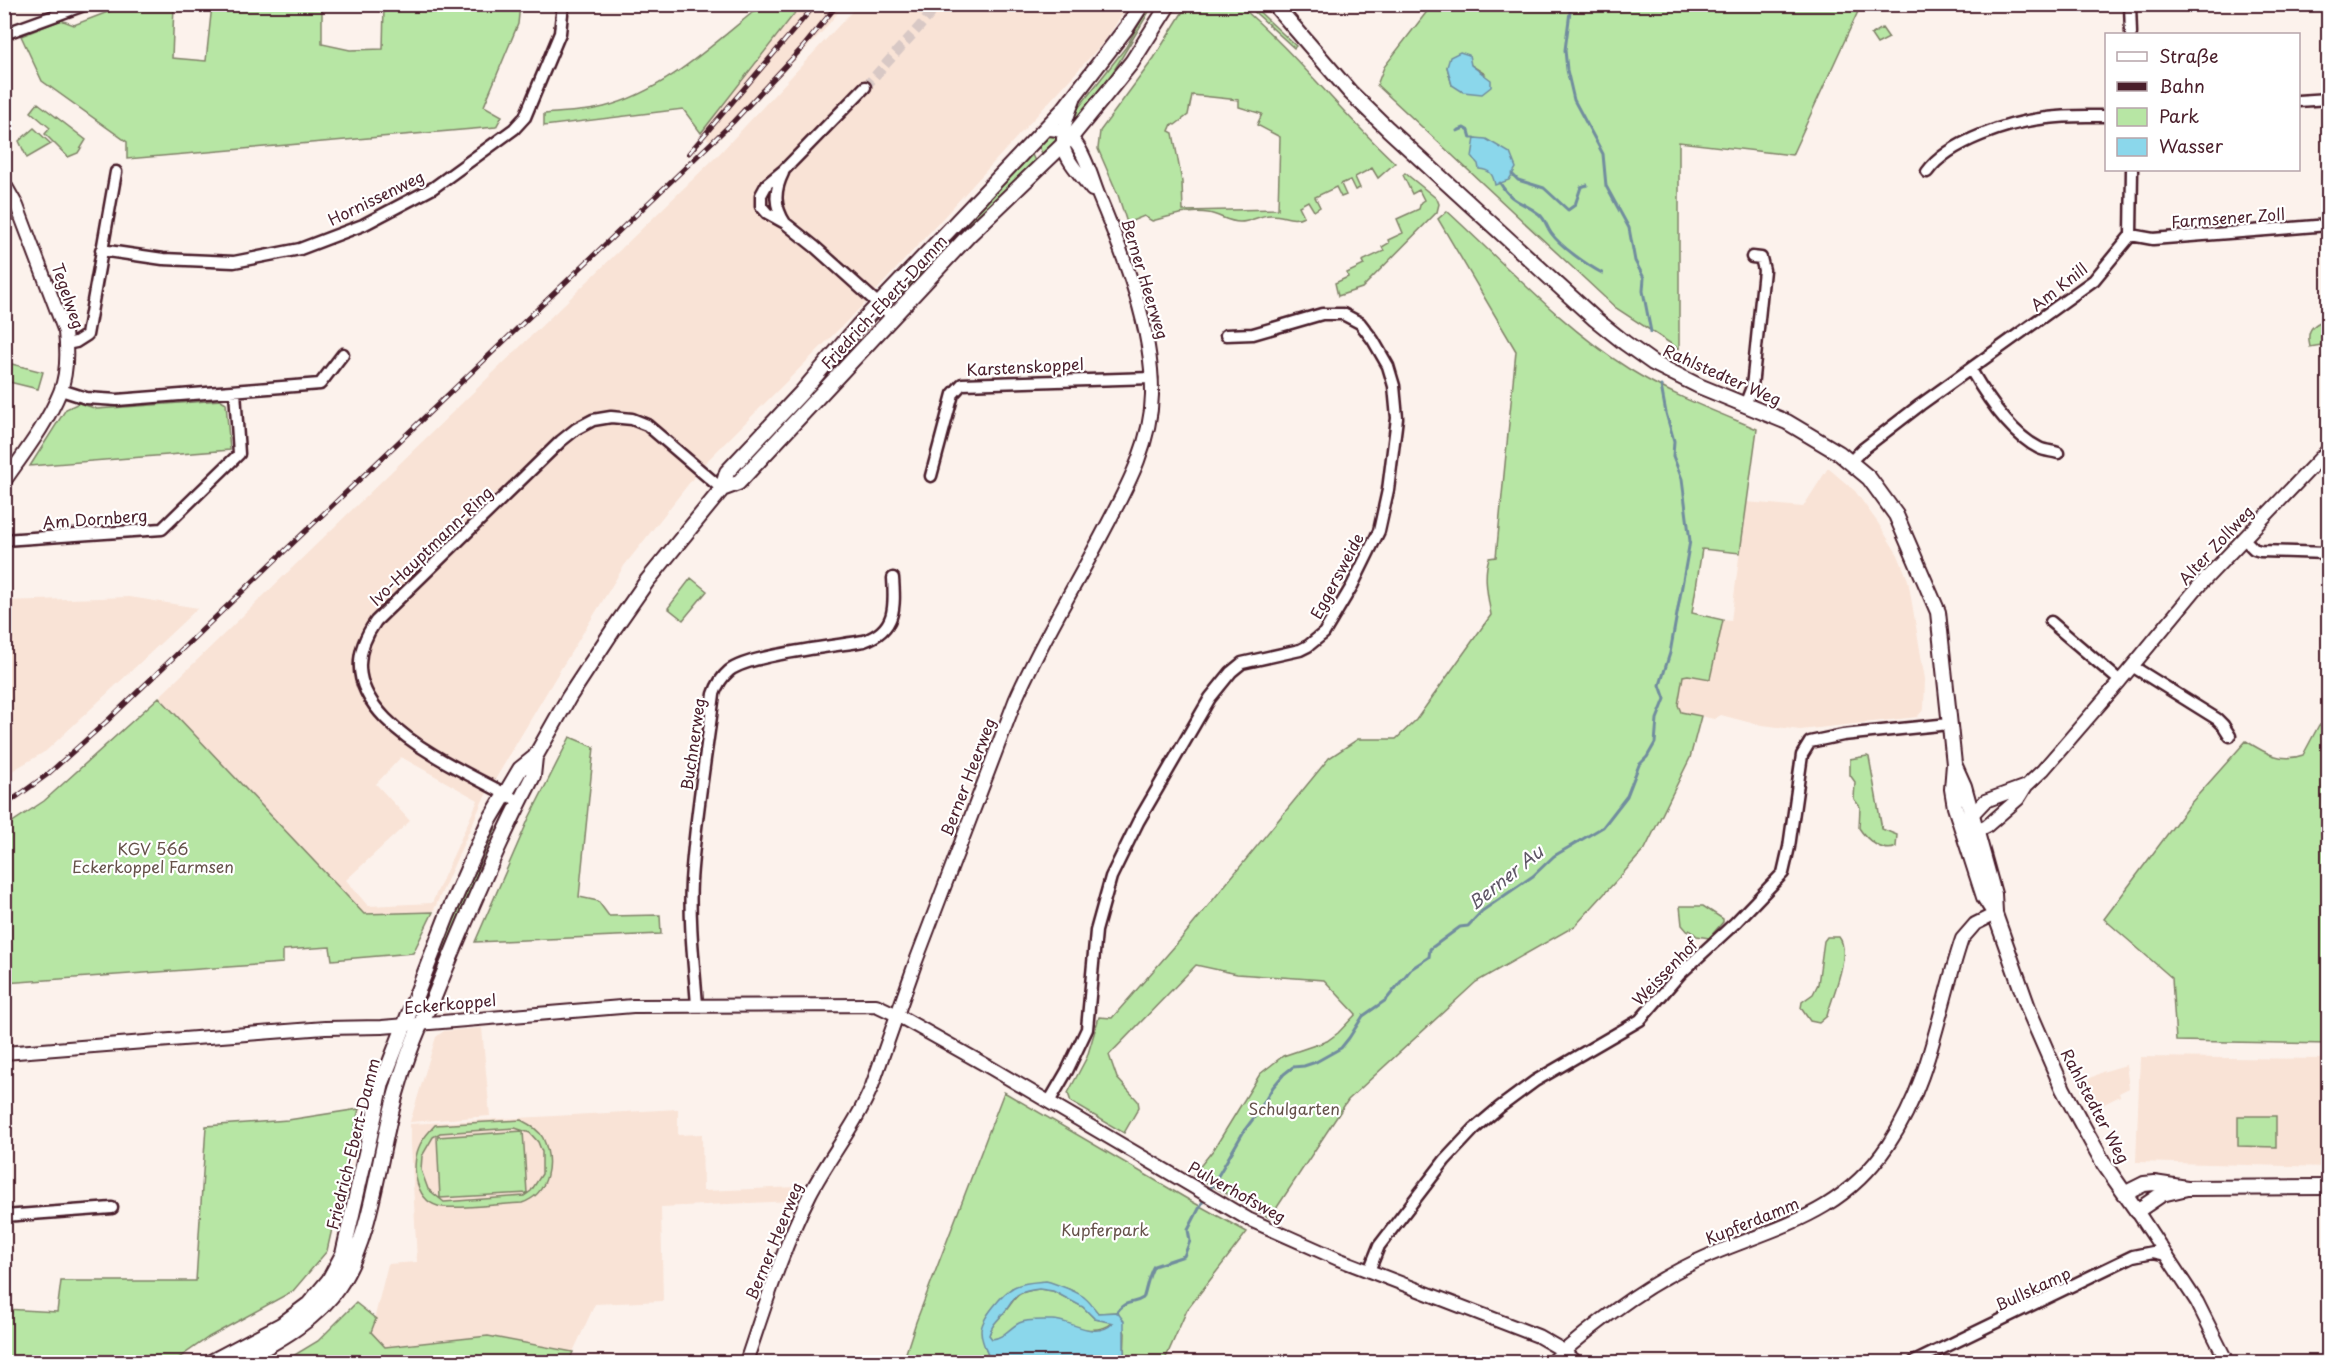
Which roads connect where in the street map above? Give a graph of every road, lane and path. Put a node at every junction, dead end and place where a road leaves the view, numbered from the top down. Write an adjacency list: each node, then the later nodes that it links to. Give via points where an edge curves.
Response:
1 (87, 4): 8 (street)
2 (563, 4): 26 (street, Hornissenweg, via 560,33 525,117 432,188 363,225 300,249 238,261 163,259)
3 (1142, 4): 10 (main road)
4 (1169, 4): 15 (main road, via 1132,62)
5 (1274, 4): 37 (main road, Rahlstedter Weg, via 1350,92 1595,319 1653,363)
6 (2130, 4): 7 (street)
7 (2131, 33)
8 (4, 34)
9 (865, 87): 16 (street)
10 (1078, 89): 14 (main road); 15 (street)
11 (2328, 99): 12 (street)
12 (2300, 101)
13 (2105, 116): 19 (street, via 2048,117 1990,132 1952,150)
14 (1046, 129): 15 (street); 28 (main road, Friedrich-Ebert-Damm)
15 (1066, 138): 29 (main road, Friedrich-Ebert-Damm); 34 (street, Berner Heerweg, via 1081,152 1118,243 1146,333)
16 (784, 170): 21 (street); 22 (street, via 767,184)
17 (2132, 171): 25 (street)
18 (116, 172): 26 (street)
19 (1927, 172)
20 (4, 183): 31 (street, Tegelweg, via 17,206 65,332)
21 (777, 185): 22 (street); 23 (street, via 777,207)
22 (761, 195): 23 (street, via 762,208)
23 (785, 223): 28 (street)
24 (2328, 225): 25 (street, Farmsener Zoll, via 2153,239)
25 (2131, 235): 33 (street, Am Knill, via 2094,280)
26 (101, 250): 31 (street, via 87,335)
27 (1752, 257): 37 (street, via 1761,258 1764,270 1752,387)
28 (879, 305): 29 (street); 43 (main road, Friedrich-Ebert-Damm, via 727,472)
29 (892, 317): 43 (main road, Friedrich-Ebert-Damm, via 738,483)
30 (1226, 335): 69 (street, Eggersweide, via 1253,334 1329,312 1360,323 1388,366 1396,395 1397,418 1383,519 1352,586 1324,633 1308,646 1242,663 1231,672 1210,698 1138,822 1110,877 1096,931 1087,1029)
31 (66, 344): 35 (street, Tegelweg)
32 (343, 354): 36 (street, via 320,384)
33 (1971, 370): 39 (street, via 2013,427 2040,448); 40 (street, Am Knill, via 1888,428)
34 (1152, 378): 41 (street, Karstenskoppel, via 963,384 952,394); 65 (street, Berner Heerweg, via 1149,424 1138,462 1027,673)
35 (61, 390): 36 (street, via 86,398 117,400); 42 (street, Tegelweg, via 48,417)
36 (235, 391): 45 (street, Am Dornberg, via 239,454 162,529)
37 (1745, 405): 40 (main road, Rahlstedter Weg, via 1787,423)
38 (2328, 450): 44 (street, Alter Zollweg)
39 (2058, 453)
40 (1851, 461): 51 (main road, Rahlstedter Weg, via 1896,515 1934,598)
41 (931, 476)
42 (4, 483)
43 (722, 489): 53 (main road, Friedrich-Ebert-Damm, via 615,627); 57 (street, Ivo-Hauptmann-Ring, via 647,425 622,417 593,420 561,441 366,635 360,657 361,673 365,691 381,714 417,745)
44 (2244, 539): 46 (street, via 2257,551); 49 (street, Alter Zollweg)
45 (4, 540)
46 (2328, 552)
47 (893, 578): 64 (street, Buchnerweg, via 893,615 877,636 748,661 729,671 717,684 691,882)
48 (2051, 622): 50 (street)
49 (2132, 666): 50 (street, Alter Zollweg); 52 (street, via 2217,719)
50 (2121, 681): 56 (street, Alter Zollweg)
51 (1949, 724): 54 (main road, Rahlstedter Weg); 77 (street, Weissenhof, via 1810,742 1802,755 1783,873 1680,974 1640,1020 1535,1081 1474,1129 1395,1225)
52 (2230, 736)
53 (535, 758): 57 (main road, Friedrich-Ebert-Damm, via 520,769); 59 (main road, Friedrich-Ebert-Damm, via 533,776)
54 (1954, 764): 55 (main road, Rahlstedter Weg); 61 (main road, Rahlstedter Weg, via 1952,789)
55 (1964, 786): 58 (street); 60 (main road, Rahlstedter Weg)
56 (2026, 786): 58 (street, Alter Zollweg); 61 (street, Alter Zollweg, via 1995,821)
57 (505, 794): 59 (street, Ivo-Hauptmann-Ring); 63 (main road, Friedrich-Ebert-Damm, via 470,861)
58 (1985, 801): 60 (street, Alter Zollweg)
59 (520, 802): 66 (main road, Friedrich-Ebert-Damm, via 483,879)
60 (1971, 813): 61 (main road, Rahlstedter Weg)
61 (1968, 833): 62 (main road, Rahlstedter Weg, via 1994,894)
62 (1995, 914): 72 (main road, Rahlstedter Weg, via 2026,1003 2063,1089 2104,1164); 78 (street, Kupferdamm, via 1975,924 1962,939 1919,1088 1888,1145 1868,1171 1812,1214 1709,1256 1660,1282)
63 (420, 984): 66 (main road); 67 (main road, Friedrich-Ebert-Damm)
64 (697, 1005): 65 (street, Eckerkoppel, via 869,1005); 66 (street, Eckerkoppel)
65 (897, 1015): 69 (street, Pulverhofsweg); 81 (street, Berner Heerweg, via 865,1103 802,1211)
66 (428, 1018): 67 (street, Eckerkoppel); 80 (main road, Friedrich-Ebert-Damm, via 397,1089 354,1259 339,1287 318,1311 288,1335)
67 (404, 1024): 68 (street, Eckerkoppel); 79 (main road, Friedrich-Ebert-Damm, via 382,1083 344,1254 309,1304 281,1325)
68 (4, 1053)
69 (1049, 1102): 77 (street, Pulverhofsweg, via 1277,1233)
70 (2328, 1187): 71 (main road)
71 (2187, 1188): 72 (main road, via 2154,1183); 74 (main road, via 2162,1194)
72 (2126, 1193): 74 (main road, Rahlstedter Weg)
73 (112, 1208): 75 (street)
74 (2137, 1211): 76 (street, Rahlstedter Weg)
75 (4, 1216)
76 (2167, 1255): 84 (street, Bullskamp, via 2153,1252 2133,1256); 85 (street, Rahlstedter Weg, via 2198,1302)
77 (1369, 1270): 78 (street, Pulverhofsweg, via 1538,1336)
78 (1564, 1351): 82 (street, Kupferdamm); 83 (street, Pulverhofsweg)
79 (211, 1362)
80 (239, 1362)
81 (746, 1362)
82 (1552, 1362)
83 (1577, 1362)
84 (1914, 1362)
85 (2226, 1362)

